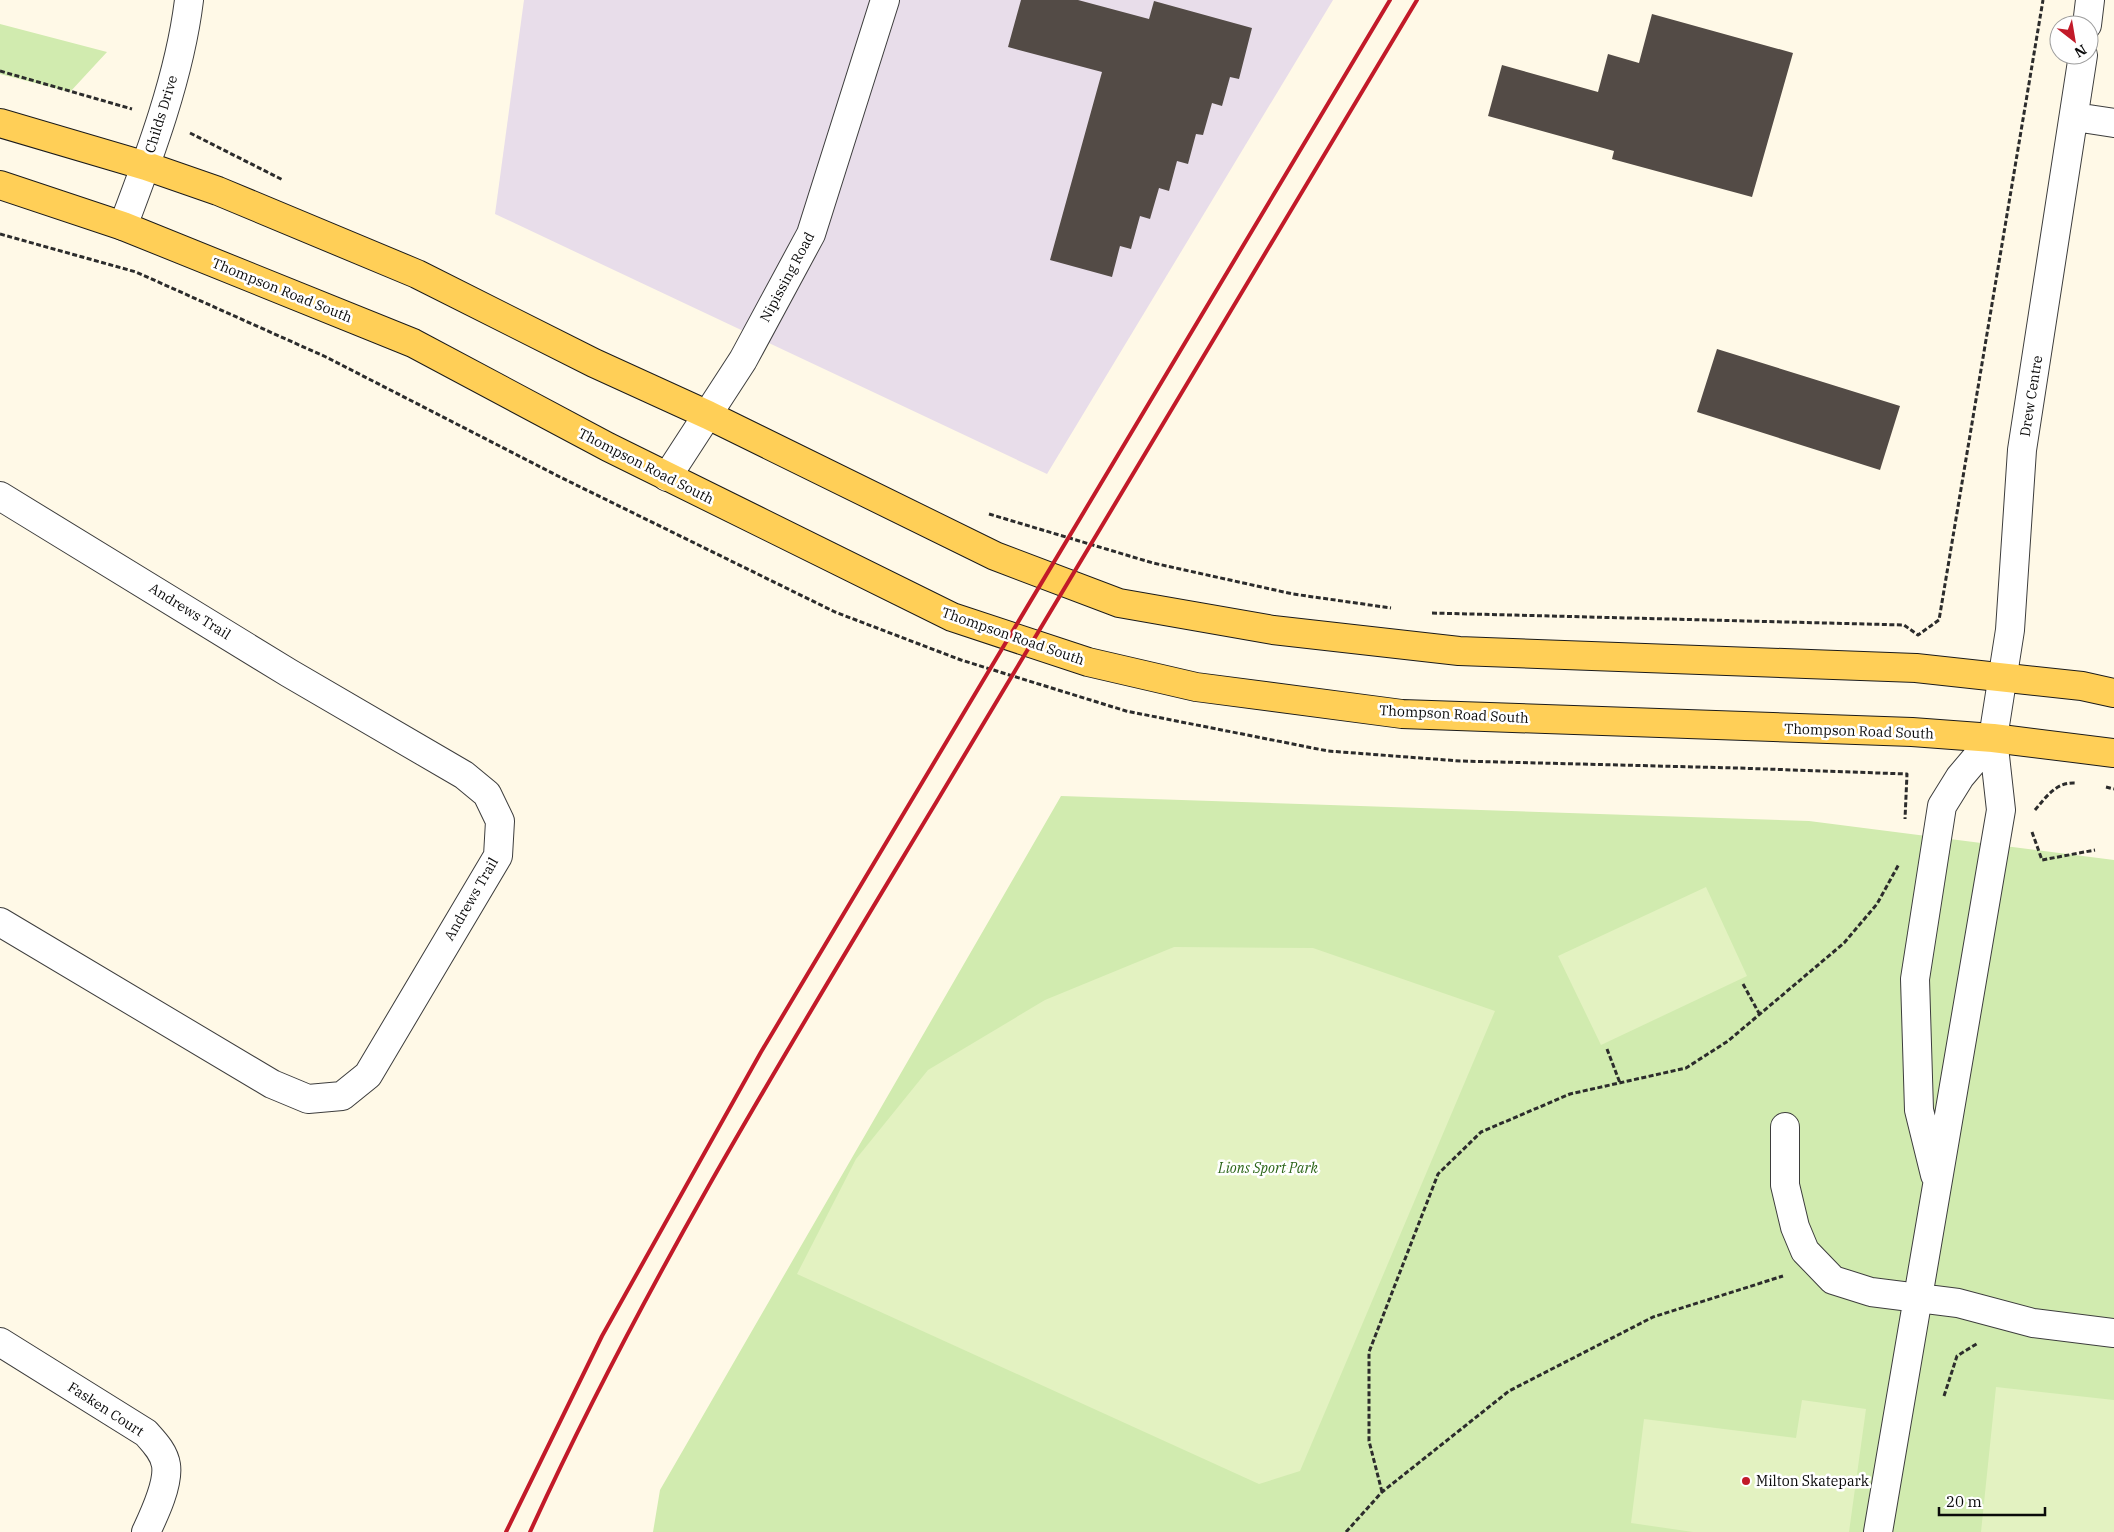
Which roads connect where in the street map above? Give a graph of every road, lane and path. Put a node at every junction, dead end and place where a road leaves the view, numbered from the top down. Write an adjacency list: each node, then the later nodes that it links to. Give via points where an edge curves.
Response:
1 (189, 0): 8 (street, Childs Drive, via 185,34)
2 (885, 0): 18 (street, Nipissing Road, via 811,234 743,360)
3 (2043, 0): 23 (path, via 1939,620 1918,635 1904,625)
4 (2090, 0): 5 (street)
5 (2088, 15)
6 (2082, 65): 9 (street, Drew Centre)
7 (0, 71): 8 (path)
8 (160, 117): 12 (street, Childs Drive); 14 (path)
9 (2075, 117): 11 (street); 24 (street, Drew Centre, via 2022,450)
10 (0, 123): 12 (main road)
11 (2114, 123)
12 (146, 166): 15 (street, Childs Drive); 18 (main road, via 218,191 417,274 594,363)
13 (0, 185): 15 (main road, Thompson Road South)
14 (292, 185)
15 (122, 226): 19 (main road, Thompson Road South, via 413,342)
16 (0, 234): 17 (path)
17 (136, 272)
18 (708, 415): 19 (street, Nipissing Road); 24 (main road, via 995,556 1119,603 1273,630 1460,651 1916,668)
19 (667, 477): 26 (main road, Thompson Road South, via 952,617 1088,662 1196,686 1402,714 1912,732)
20 (0, 496): 37 (street, Andrews Trail, via 289,673 464,775 487,794 500,821 498,856 368,1075 342,1096 308,1099 272,1084)
21 (984, 512): 22 (path, via 1153,563 1293,594)
22 (1396, 609)
23 (1424, 613)
24 (2004, 677): 25 (main road); 26 (street, Drew Centre)
25 (2114, 693)
26 (1993, 738): 27 (main road, Thompson Road South); 43 (street, via 2001,810); 43 (street, via 1960,777 1942,806 1915,979 1919,1110)
27 (2114, 753)
28 (1907, 774): 33 (path)
29 (2082, 784): 32 (path, via 2067,783 2051,791)
30 (2098, 785): 31 (path)
31 (2114, 789)
32 (2033, 812)
33 (1905, 820)
34 (2030, 827): 35 (path, via 2042,860)
35 (2095, 850)
36 (1903, 856): 39 (path, via 1877,904 1844,943)
37 (0, 922)
38 (1743, 984): 39 (path)
39 (1760, 1014): 41 (path, via 1728,1041 1686,1068)
40 (1607, 1049): 41 (path)
41 (1620, 1083): 50 (path, via 1570,1094 1481,1132 1438,1174 1369,1352 1369,1441)
42 (1785, 1127): 44 (street, via 1785,1185 1795,1227 1805,1251)
43 (1938, 1184): 45 (street)
44 (1821, 1268): 45 (street, via 1833,1280 1864,1290); 50 (path, via 1770,1279 1653,1317 1509,1392)
45 (1918, 1298): 46 (street, via 1958,1304 2033,1323); 53 (street)
46 (2114, 1333)
47 (0, 1342): 51 (street, Fasken Court, via 146,1433 160,1449 167,1466 163,1489)
48 (1957, 1356): 49 (path)
49 (1944, 1396)
50 (1382, 1492): 52 (path)
51 (146, 1532)
52 (1346, 1532)
53 (1878, 1532)

